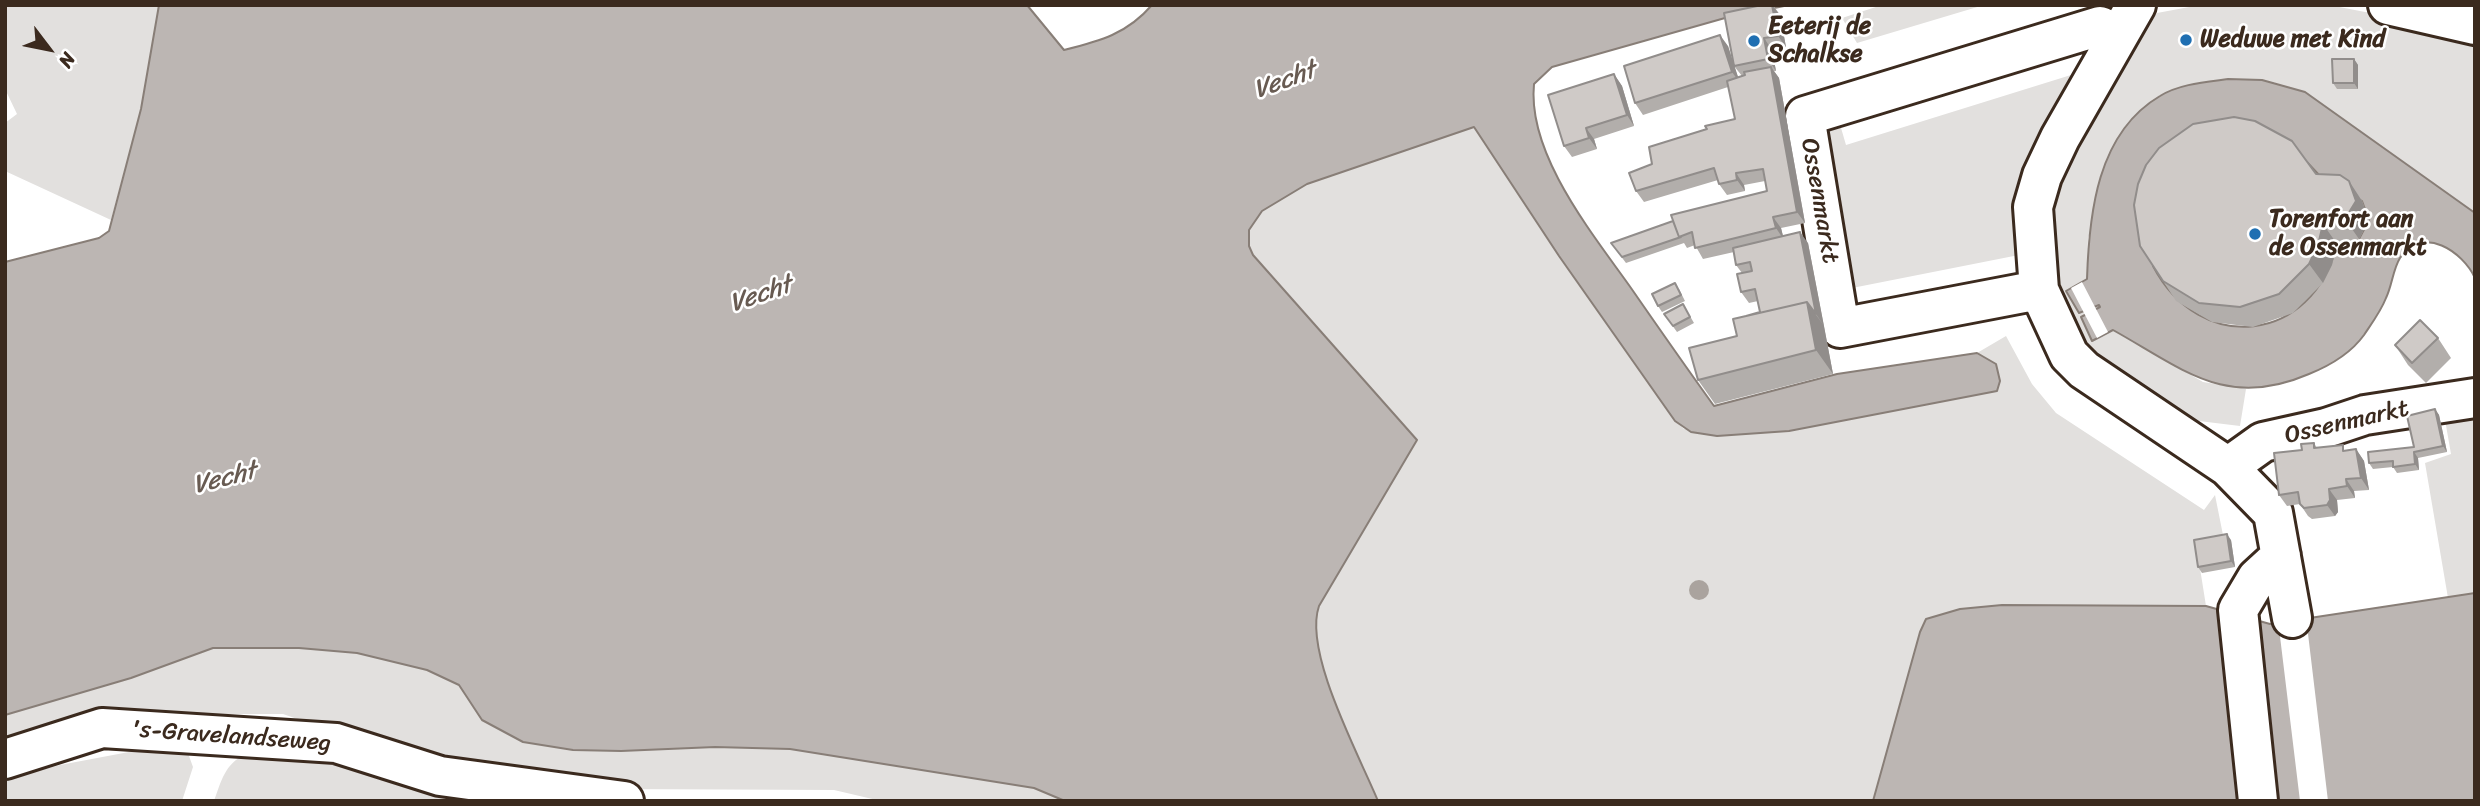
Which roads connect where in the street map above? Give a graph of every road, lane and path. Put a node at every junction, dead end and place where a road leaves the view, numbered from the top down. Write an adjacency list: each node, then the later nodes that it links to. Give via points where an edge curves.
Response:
1 (2388, 5): 3 (street)
2 (2127, 20): 4 (street, Ossenmarkt, via 2042,176 2033,207); 4 (street, Ossenmarkt, via 1805,116 1840,328)
3 (2475, 25)
4 (2039, 290): 6 (street, Ossenmarkt, via 2069,355 2084,370)
5 (2475, 398): 6 (street, Ossenmarkt, via 2365,415 2263,442)
6 (2228, 467): 7 (street, Ossenmarkt, via 2273,513)
7 (2281, 556): 8 (street, Ossenmarkt); 11 (street, via 2257,578 2238,610)
8 (2292, 618)
9 (5, 759): 10 (street, 's-Gravelandseweg, via 102,728 322,742 440,776)
10 (624, 801)
11 (2258, 801)

